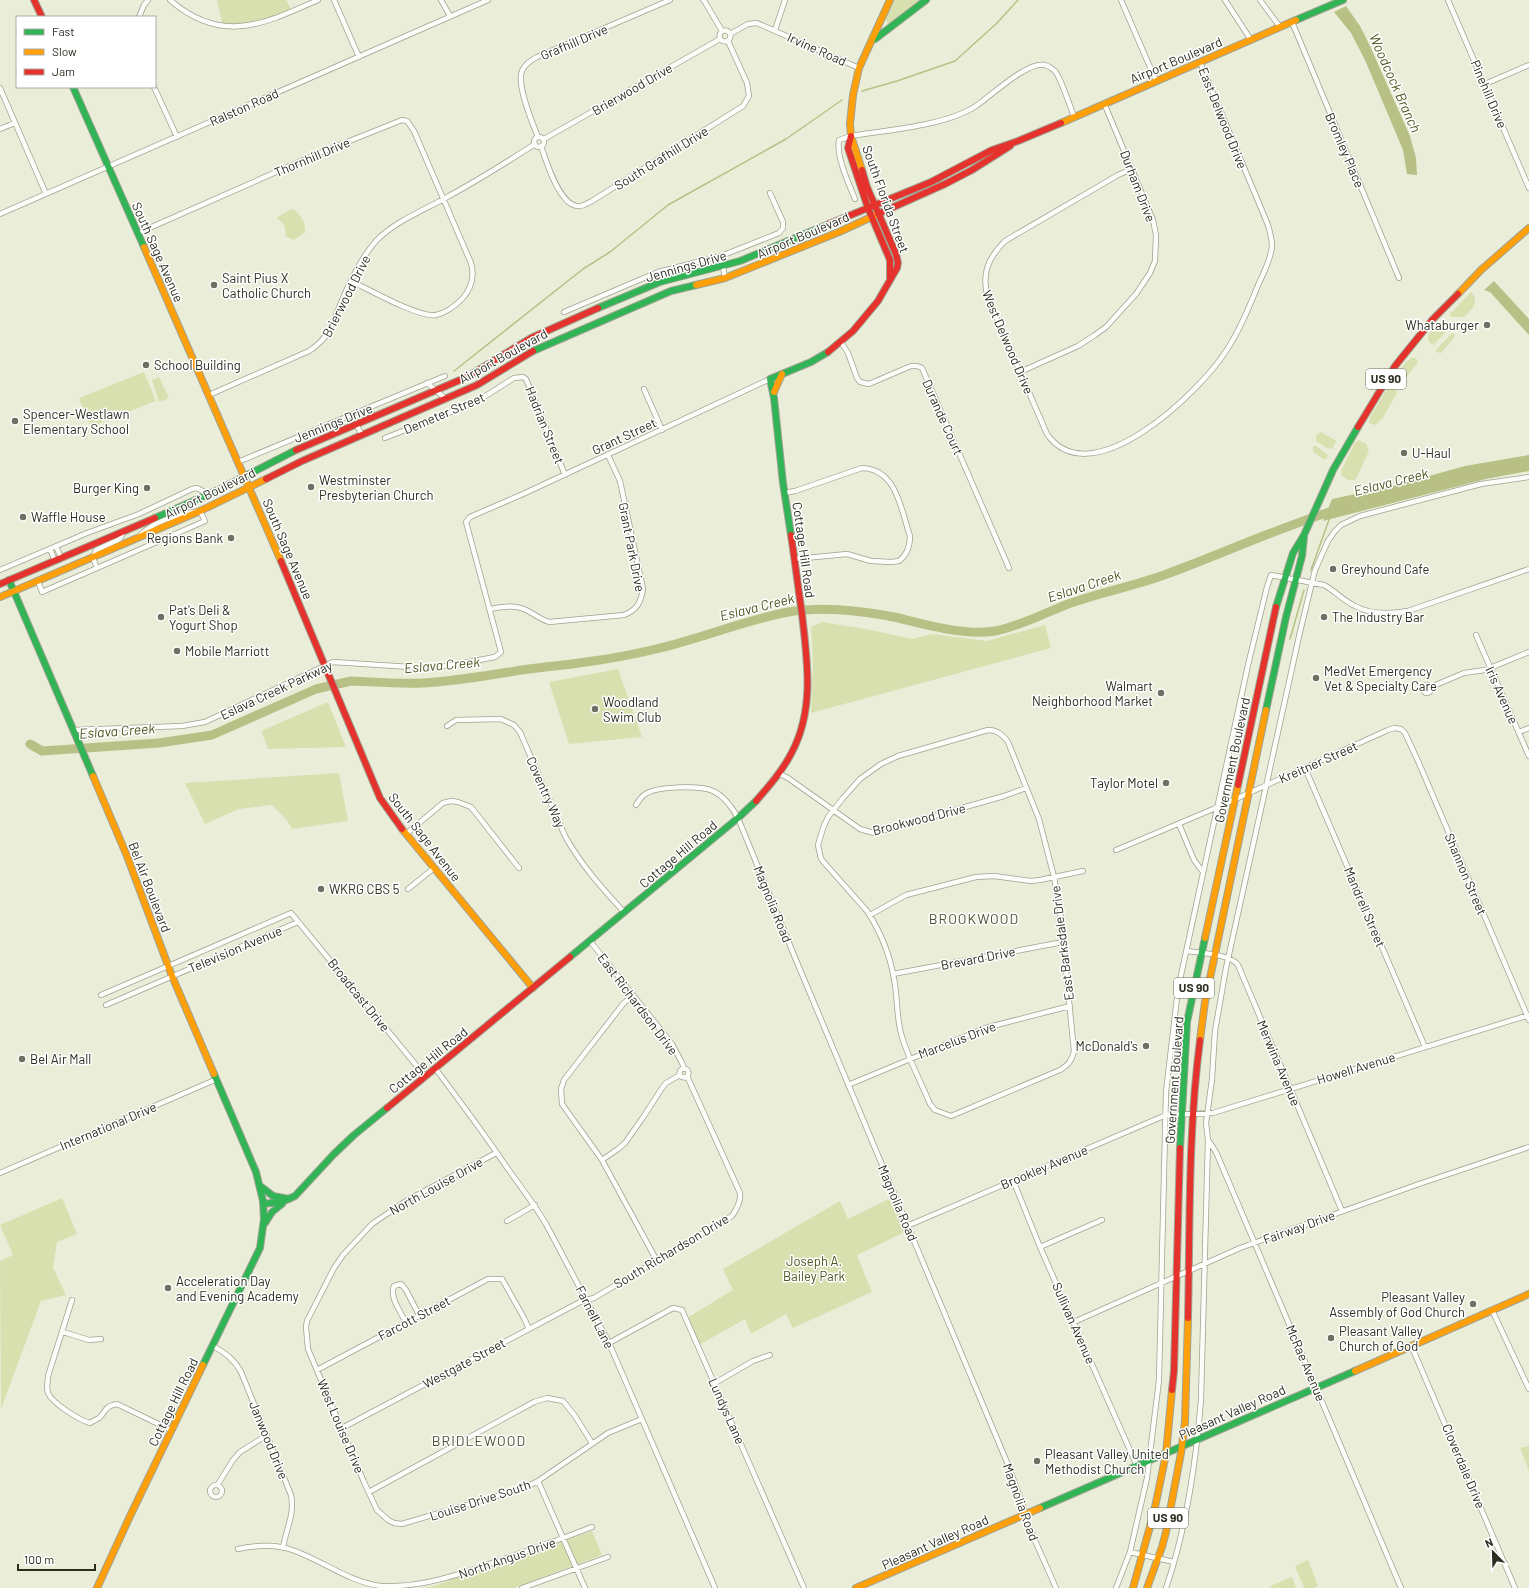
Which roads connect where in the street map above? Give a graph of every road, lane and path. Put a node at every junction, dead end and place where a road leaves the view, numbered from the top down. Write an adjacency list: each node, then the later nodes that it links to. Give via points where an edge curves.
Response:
1 (34, 0): 18 (main road)
2 (148, 0): 19 (street)
3 (170, 0): 4 (street, via 196,18 217,25 233,26 256,25)
4 (318, 0)
5 (334, 0): 30 (street)
6 (441, 0): 20 (street)
7 (488, 0): 20 (street, Ralston Road)
8 (670, 0): 45 (street, Grafhill Drive, via 537,57 525,66 521,83)
9 (703, 0): 24 (street)
10 (785, 0): 23 (street)
11 (890, 0): 29 (main road, South Florida Street)
12 (926, 0): 29 (main road, South Florida Street, via 885,29)
13 (1121, 0): 34 (street)
14 (1225, 0): 27 (street)
15 (1260, 0): 22 (street)
16 (1343, 0): 21 (main road, Airport Boulevard)
17 (1448, 0): 35 (street, Pinehill Drive)
18 (42, 16)
19 (139, 16)
20 (450, 16): 30 (street, Ralston Road)
21 (1292, 22): 22 (main road, Airport Boulevard); 66 (street, Bromley Place)
22 (1280, 27): 27 (main road, Airport Boulevard)
23 (775, 30): 25 (street, Irvine Road, via 757,23 748,24); 33 (street, Irvine Road)
24 (722, 31): 25 (street); 26 (street)
25 (730, 34): 28 (street)
26 (720, 39): 28 (street, via 723,42); 46 (street, Brierwood Drive)
27 (1251, 40): 31 (main road, Airport Boulevard)
28 (728, 41): 49 (street, South Grafhill Drive, via 747,83 749,96 743,106 592,201 582,206 570,203 557,187)
29 (871, 43): 33 (main road, South Florida Street)
30 (359, 57): 43 (street, Ralston Road)
31 (1200, 62): 34 (main road, Airport Boulevard); 86 (street, East Delwood Drive, via 1268,225 1272,246 1268,262 1243,322 1226,352 1206,377 1160,421 1122,443 1095,453 1068,451)
32 (1529, 65): 35 (street)
33 (859, 68): 44 (main road, South Florida Street, via 851,111)
34 (1156, 81): 39 (main road, Airport Boulevard)
35 (1485, 84): 52 (street, Pinehill Drive)
36 (0, 88): 41 (street)
37 (73, 88): 50 (main road, South Sage Avenue)
38 (154, 88): 43 (street)
39 (1104, 103): 40 (main road, Airport Boulevard); 51 (street, Durham Drive)
40 (1074, 116): 44 (street, via 1056,72 1044,65 1034,65 1019,73 974,107 959,114 939,121); 47 (main road, Airport Boulevard)
41 (15, 123): 42 (street); 54 (street)
42 (0, 129)
43 (176, 136): 50 (street, Ralston Road)
44 (851, 136): 56 (street, via 840,140 839,151); 57 (main road, South Florida Street); 58 (main road, South Florida Street, via 848,148)
45 (538, 137): 46 (street); 48 (street)
46 (544, 139): 49 (street)
47 (1018, 141): 57 (main road, Airport Boulevard, via 992,150 931,182); 60 (main road, Airport Boulevard, via 972,170)
48 (535, 144): 49 (street); 55 (street, Brierwood Drive)
49 (541, 146)
50 (109, 167): 54 (street, Ralston Road); 62 (main road, South Sage Avenue)
51 (1132, 169): 71 (street, Durham Drive, via 1153,220 1156,235 1155,261 1150,273 1136,294 1106,327 1078,346); 71 (street, West Delwood Drive, via 1015,233 996,249 987,266 984,281 988,298)
52 (1529, 188)
53 (770, 193): 63 (street, Jennings Drive, via 784,228 779,233)
54 (46, 194): 59 (street, Ralston Road)
55 (444, 199): 62 (street, Thornhill Drive, via 411,125 402,120); 67 (street, Brierwood Drive, via 393,227 377,241 364,255); 67 (street, via 473,271 472,283 460,301 435,316 409,309)
56 (855, 199)
57 (875, 205): 58 (main road, Airport Boulevard); 60 (main road, South Florida Street)
58 (868, 208): 60 (main road, South Florida Street); 64 (main road, Airport Boulevard)
59 (0, 214)
60 (875, 216): 65 (main road, Airport Boulevard); 68 (main road, South Florida Street, via 890,260)
61 (1529, 228): 99 (main road, Government Boulevard / US 90, via 1481,270 1423,330 1395,366 1348,441)
62 (138, 233): 80 (main road, South Sage Avenue)
63 (721, 256): 64 (street); 69 (street, Jennings Drive, via 658,272)
64 (723, 266): 65 (street); 78 (main road, Airport Boulevard, via 660,282 552,328 531,338 481,370)
65 (725, 278): 81 (main road, Airport Boulevard, via 671,291 550,342 477,385)
66 (1399, 278)
67 (351, 282): 80 (street, Brierwood Drive, via 331,328 317,346 309,352)
68 (889, 282): 70 (main road, Grant Street, via 870,312)
69 (564, 312)
70 (841, 342): 72 (main road, Grant Street, via 824,354); 107 (street, Durande Court, via 857,378 865,384 911,366 922,368)
71 (1020, 372): 86 (street, West Delwood Drive)
72 (782, 374): 75 (main road, Grant Street); 79 (main road)
73 (445, 376): 76 (street, Jennings Drive)
74 (523, 377): 85 (street, Demeter Street, via 514,378 476,402); 89 (street, Hadrian Street)
75 (770, 379): 79 (main road, Cottage Hill Road); 83 (street, Grant Street)
76 (427, 383): 78 (street); 88 (street, Jennings Drive)
77 (644, 389): 83 (street)
78 (435, 391): 81 (street); 82 (main road, Airport Boulevard)
79 (773, 393): 93 (main road, Cottage Hill Road)
80 (209, 395): 88 (main road, South Sage Avenue)
81 (446, 399): 84 (main road, Airport Boulevard)
82 (356, 424): 84 (street); 91 (main road, Airport Boulevard, via 296,450)
83 (662, 430): 87 (street, Grant Street)
84 (362, 435): 92 (main road, Airport Boulevard, via 302,460)
85 (385, 438)
86 (1052, 441)
87 (608, 455): 89 (street, Grant Street); 118 (street, Grant Park Drive, via 620,481 643,590 637,607 624,615 549,622 517,607)
88 (238, 462): 91 (main road, South Sage Avenue)
89 (566, 475): 118 (street, Grant Street, via 466,522)
90 (1529, 476): 114 (street, via 1481,484 1349,520 1335,531 1328,541)
91 (245, 477): 92 (main road, South Sage Avenue); 94 (main road, Airport Boulevard)
92 (249, 487): 96 (main road, Airport Boulevard); 122 (main road, South Sage Avenue)
93 (784, 493): 104 (main road, Cottage Hill Road); 104 (street, via 862,468 873,468 893,484 910,536 910,544 899,561 861,559 847,554)
94 (208, 494): 95 (street, via 197,488 192,489); 97 (main road, Airport Boulevard)
95 (160, 505): 97 (street); 101 (street)
96 (200, 512): 97 (street); 100 (main road, Airport Boulevard); 106 (street, via 204,522)
97 (164, 518): 98 (main road, Airport Boulevard); 100 (street)
98 (124, 531): 103 (street, via 120,539 96,550); 105 (main road, Airport Boulevard)
99 (1304, 535): 110 (main road, Government Boulevard / US 90, via 1293,553); 112 (main road, Government Boulevard / US 90)
100 (136, 539): 103 (main road, Airport Boulevard)
101 (56, 546): 102 (street); 105 (street)
102 (50, 549): 105 (street); 108 (street)
103 (93, 558): 106 (street); 113 (main road, Airport Boulevard)
104 (795, 559): 132 (main road, Cottage Hill Road, via 808,667 806,715 797,741)
105 (58, 560): 111 (main road, Airport Boulevard)
106 (97, 568): 113 (street, via 42,592)
107 (1009, 568)
108 (0, 570)
109 (1529, 570): 114 (street, via 1394,614 1354,606 1324,585)
110 (1284, 578): 112 (street); 136 (main road, Government Boulevard / US 90, via 1275,609); 138 (street, Government Boulevard, via 1271,575 1267,587)
111 (9, 580): 115 (main road, Airport Boulevard); 116 (main road, Bel Air Boulevard)
112 (1296, 580): 114 (street); 135 (main road, Government Boulevard / US 90, via 1284,624)
113 (38, 581): 116 (main road, Airport Boulevard)
114 (1312, 583): 133 (street)
115 (0, 584)
116 (14, 591): 117 (main road, Airport Boulevard); 128 (main road, Bel Air Boulevard)
117 (0, 597)
118 (490, 609): 120 (street, Grant Street)
119 (1476, 635): 123 (street, Iris Avenue)
120 (501, 652): 122 (street, Eslava Creek Parkway, via 495,657 426,668 334,662)
121 (1529, 652): 123 (street)
122 (324, 666): 128 (street, Eslava Creek Parkway, via 205,722 182,726); 142 (main road, South Sage Avenue, via 380,798)
123 (1490, 668): 124 (street, via 1464,673); 129 (street, Iris Avenue)
124 (1431, 687)
125 (447, 726): 150 (street, Coventry Way, via 456,720 490,719 501,719 514,725 520,732 573,851)
126 (1529, 728): 129 (street)
127 (1401, 729): 131 (street, Kreitner Street, via 1388,730); 170 (street, Shannon Street, via 1418,761)
128 (73, 730): 162 (main road, Bel Air Boulevard, via 127,856)
129 (1519, 732): 130 (street, Iris Avenue)
130 (1529, 756)
131 (1305, 768): 133 (street, Kreitner Street); 171 (street, Mandrell Street)
132 (780, 774): 139 (street, Brookwood Drive); 140 (main road, Cottage Hill Road, via 760,798)
133 (1266, 785): 135 (street, Kreitner Street); 161 (street)
134 (1026, 788): 139 (street, Brookwood Drive, via 874,833 860,830); 139 (street, East Barksdale Drive, via 1008,742 1000,733 988,730 898,756 881,764 860,779); 148 (street, East Barksdale Drive, via 1040,819)
135 (1248, 793): 136 (street, Kreitner Street); 160 (main road, Government Boulevard / US 90)
136 (1235, 799): 138 (street, Kreitner Street); 159 (main road, Government Boulevard / US 90)
137 (636, 805): 140 (street, Magnolia Road, via 644,794 657,789 701,787 721,796)
138 (1218, 807): 141 (street, Kreitner Street); 147 (street, Government Boulevard)
139 (833, 810): 152 (street, East Barksdale Drive, via 822,828 818,845 821,859)
140 (738, 818): 150 (main road, Cottage Hill Road); 179 (street, Magnolia Road)
141 (1179, 824): 143 (street, Kreitner Street); 147 (street, via 1194,860)
142 (406, 834): 144 (main road, South Sage Avenue); 145 (street, via 443,803 458,802 471,807)
143 (1116, 850)
144 (434, 868): 149 (street); 165 (main road, South Sage Avenue)
145 (520, 868)
146 (1083, 871): 148 (street)
147 (1203, 872): 158 (street, Government Boulevard)
148 (1054, 877): 152 (street, via 1031,881 994,876 976,877 906,895); 156 (street, East Barksdale Drive)
149 (408, 889)
150 (624, 912): 155 (main road, Cottage Hill Road)
151 (291, 913): 153 (street, Broadcast Drive); 154 (street, Television Avenue)
152 (870, 915): 163 (street, East Barksdale Drive, via 882,940)
153 (298, 922): 157 (street, Television Avenue); 176 (street, Broadcast Drive)
154 (244, 934): 157 (street); 162 (street, Television Avenue)
155 (590, 941): 165 (main road, Cottage Hill Road); 167 (street, East Richardson Drive)
156 (1063, 942): 163 (street, Brevard Drive); 169 (street, East Barksdale Drive)
157 (248, 944): 164 (street, Television Avenue)
158 (1187, 951): 159 (street); 184 (street, Government Boulevard, via 1178,989 1166,1092)
159 (1201, 953): 160 (street); 182 (main road, Government Boulevard / US 90, via 1187,1022)
160 (1214, 956): 161 (street); 183 (main road, Government Boulevard / US 90, via 1200,1028)
161 (1228, 958): 180 (street, Merwina Avenue, via 1236,961 1238,965); 181 (street, via 1215,1032)
162 (169, 966): 164 (main road, Bel Air Boulevard); 166 (street, Television Avenue)
163 (893, 974): 172 (street, East Barksdale Drive, via 902,1036)
164 (172, 976): 168 (street, Television Avenue); 178 (main road, Bel Air Boulevard)
165 (532, 988): 173 (main road, Cottage Hill Road)
166 (101, 995)
167 (633, 995): 174 (street, East Richardson Drive, via 672,1044); 188 (street, via 623,1004 564,1080 560,1089 562,1104)
168 (106, 1005)
169 (1070, 1006): 172 (street, Marcelus Drive, via 985,1028); 172 (street, East Barksdale Drive, via 1074,1051 1069,1065 949,1116 935,1110 930,1104)
170 (1528, 1017): 171 (street, Howell Avenue)
171 (1425, 1047): 180 (street, Howell Avenue)
172 (910, 1058): 179 (street, Marcelus Drive)
173 (435, 1068): 176 (main road, Cottage Hill Road); 187 (street, Farnell Lane)
174 (684, 1068): 175 (street, via 680,1070); 177 (street, via 688,1071)
175 (680, 1075): 177 (street); 188 (street, via 666,1083 625,1142)
176 (425, 1076): 192 (main road, Cottage Hill Road, via 354,1135)
177 (687, 1076): 202 (street, South Richardson Drive, via 730,1168 740,1199 736,1210 724,1222)
178 (217, 1080): 189 (street, International Drive); 191 (main road, Bel Air Boulevard)
179 (848, 1084): 199 (street, Magnolia Road)
180 (1290, 1088): 181 (street, Howell Avenue); 195 (street, Merwina Avenue)
181 (1208, 1113): 183 (street, Howell Avenue); 185 (street)
182 (1182, 1114): 183 (street, Howell Avenue); 184 (street, Brookley Avenue); 205 (main road, Government Boulevard / US 90)
183 (1193, 1114): 204 (main road, Government Boulevard / US 90)
184 (1166, 1115): 190 (street, Brookley Avenue); 206 (street, Government Boulevard)
185 (1208, 1140): 200 (street, McRae Avenue, via 1216,1152); 203 (street)
186 (1529, 1147): 195 (street, Fairway Drive)
187 (496, 1153): 194 (street, Farnell Lane); 208 (street, North Louise Drive, via 406,1201 372,1224 343,1255)
188 (602, 1160): 202 (street)
189 (0, 1173)
190 (1013, 1180): 199 (street, Brookley Avenue); 201 (street, Sullivan Avenue)
191 (260, 1186): 192 (main road, via 273,1196); 193 (main road, Bel Air Boulevard)
192 (290, 1199): 193 (main road); 198 (main road, Cottage Hill Road, via 276,1206)
193 (264, 1204): 198 (main road, Cottage Hill Road)
194 (535, 1205): 197 (street); 210 (street, Farnell Lane)
195 (1342, 1211): 200 (street, Fairway Drive)
196 (1102, 1220): 201 (street)
197 (507, 1221)
198 (264, 1226): 220 (main road, Cottage Hill Road, via 260,1248)
199 (907, 1226): 240 (street, Magnolia Road, via 1009,1467)
200 (1255, 1242): 203 (street, Fairway Drive); 225 (street, McRae Avenue)
201 (1040, 1247): 213 (street, Sullivan Avenue)
202 (657, 1261): 210 (street, South Richardson Drive, via 594,1298)
203 (1204, 1264): 204 (street, Fairway Drive); 231 (street)
204 (1189, 1270): 205 (street, Fairway Drive); 233 (main road, Government Boulevard / US 90)
205 (1176, 1276): 206 (street, Fairway Drive); 234 (main road, Government Boulevard / US 90, via 1174,1371)
206 (1162, 1282): 213 (street, Fairway Drive); 235 (street, Government Boulevard, via 1159,1380)
207 (1529, 1294): 211 (main road, Pleasant Valley Road)
208 (319, 1296): 222 (street, West Louise Drive, via 306,1328 308,1349)
209 (72, 1300): 216 (street)
210 (586, 1300): 215 (street, Westgate Street); 218 (street, Farnell Lane)
211 (1492, 1310): 219 (main road, Pleasant Valley Road); 223 (street)
212 (419, 1315): 214 (street, Farcott Street); 214 (street, via 401,1284 394,1286 391,1291); 215 (street, Farcott Street, via 488,1279 502,1279)
213 (1074, 1322): 236 (street, Sullivan Avenue)
214 (406, 1323): 222 (street, Farcott Street)
215 (528, 1329): 228 (street, Westgate Street)
216 (63, 1332): 217 (street, via 89,1340); 229 (street, via 48,1376 47,1384 53,1400 90,1423 100,1417 105,1409 117,1404)
217 (102, 1339)
218 (609, 1343): 224 (street, Lundys Lane, via 673,1308 682,1310); 227 (street, Farnell Lane)
219 (1411, 1345): 225 (main road, Pleasant Valley Road); 265 (street, Cloverdale Drive)
220 (212, 1346): 229 (main road, Cottage Hill Road); 230 (street, Janwood Drive, via 235,1362)
221 (770, 1355): 224 (street, via 753,1361)
222 (317, 1370): 228 (street, West Louise Drive)
223 (1527, 1378): 226 (street)
224 (715, 1383): 257 (street, Lundys Lane)
225 (1316, 1387): 231 (main road, Pleasant Valley Road); 264 (street, McRae Avenue)
226 (1529, 1389)
227 (642, 1419): 232 (street, Louise Drive South, via 608,1433); 256 (street, Farnell Lane)
228 (342, 1428): 239 (street, West Louise Drive)
229 (171, 1430): 252 (main road, Cottage Hill Road)
230 (266, 1434): 238 (street, via 240,1452); 244 (street, Janwood Drive, via 293,1506)
231 (1198, 1440): 233 (main road, Pleasant Valley Road); 250 (street, via 1189,1502)
232 (592, 1443): 237 (street, Louise Drive South); 239 (street, via 563,1401 547,1398 516,1411)
233 (1182, 1447): 234 (main road, Pleasant Valley Road); 249 (main road, Government Boulevard / US 90, via 1174,1496)
234 (1166, 1454): 235 (main road, Pleasant Valley Road); 247 (main road, Government Boulevard / US 90)
235 (1149, 1461): 236 (main road, Pleasant Valley Road); 246 (street, Government Boulevard)
236 (1137, 1466): 240 (main road, Pleasant Valley Road)
237 (538, 1481): 241 (street, Louise Drive South, via 524,1488); 243 (street)
238 (218, 1484)
239 (369, 1492): 241 (street, West Louise Drive, via 377,1510 388,1520 402,1524)
240 (1025, 1514): 258 (main road, Pleasant Valley Road); 259 (street, Magnolia Road)
241 (421, 1519)
242 (592, 1527): 243 (street, North Angus Drive)
243 (564, 1538): 251 (street); 253 (street, North Angus Drive, via 445,1580)
244 (283, 1548): 245 (street, North Angus Drive, via 251,1546); 253 (street, North Angus Drive, via 294,1550 351,1579)
245 (238, 1549)
246 (1130, 1552): 247 (street); 260 (street, Government Boulevard)
247 (1143, 1555): 249 (street); 261 (main road, Government Boulevard / US 90)
248 (608, 1557): 251 (street)
249 (1158, 1558): 250 (street); 262 (main road, Government Boulevard / US 90)
250 (1174, 1562): 263 (street)
251 (577, 1568): 254 (street); 255 (street)
252 (97, 1588)
253 (398, 1588)
254 (522, 1588)
255 (585, 1588)
256 (715, 1588)
257 (804, 1588)
258 (856, 1588)
259 (1056, 1588)
260 (1116, 1588)
261 (1133, 1588)
262 (1147, 1588)
263 (1166, 1588)
264 (1401, 1588)
265 (1515, 1588)

